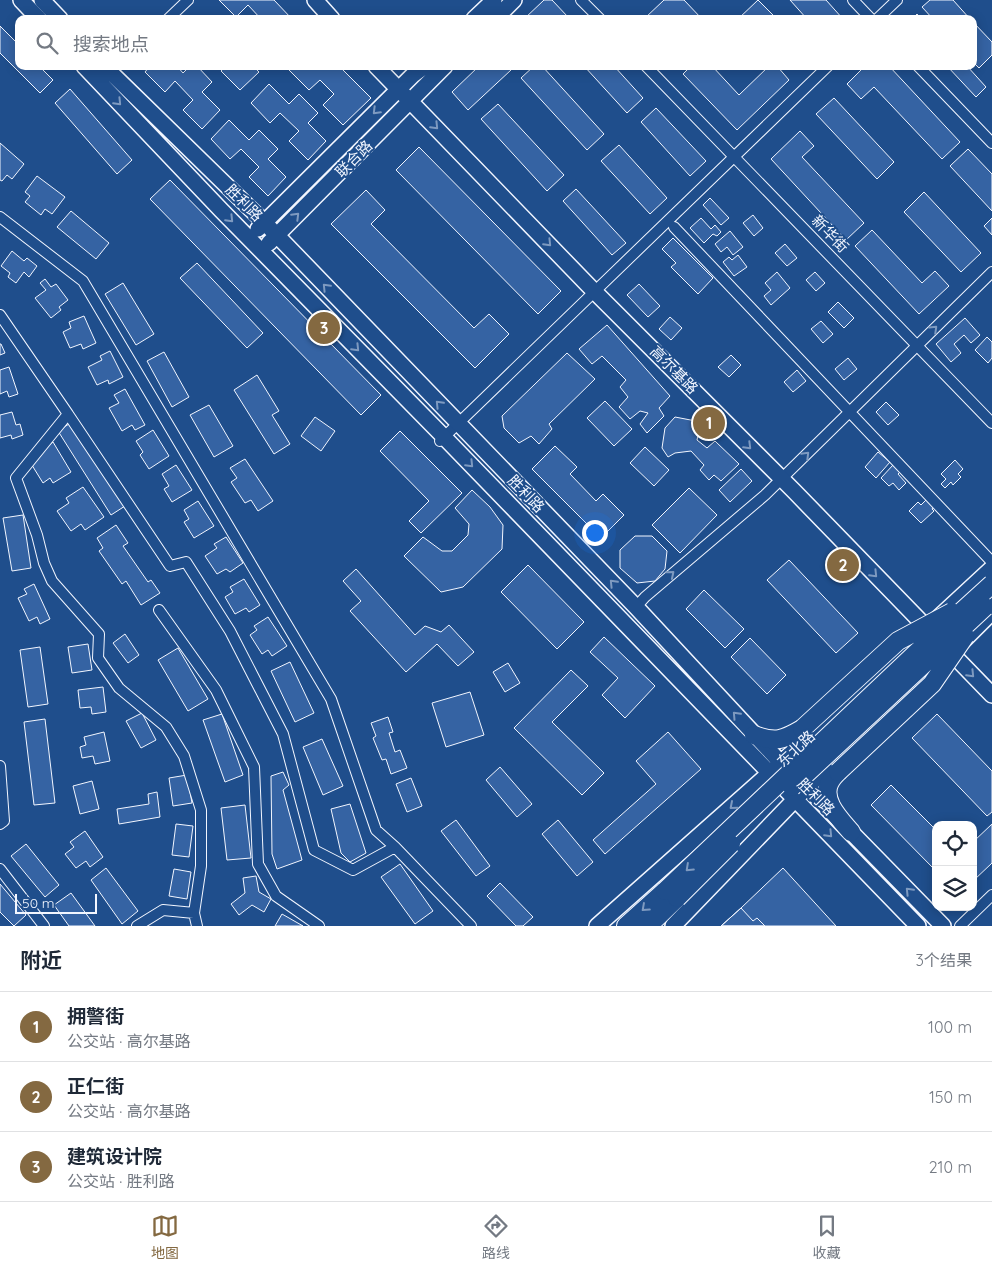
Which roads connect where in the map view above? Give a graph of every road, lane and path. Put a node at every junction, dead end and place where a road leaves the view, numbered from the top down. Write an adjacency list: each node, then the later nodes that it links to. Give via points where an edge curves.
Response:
1 (21, 0): 10 (main road)
2 (42, 0): 11 (main road)
3 (188, 0): 12 (street)
4 (315, 0): 13 (main road)
5 (494, 0): 14 (main road)
6 (514, 0): 15 (main road)
7 (581, 0): 16 (street)
8 (853, 0): 17 (street)
9 (897, 0): 18 (street)
10 (35, 15)
11 (56, 15)
12 (172, 15)
13 (328, 15)
14 (478, 15)
15 (498, 15)
16 (596, 15)
17 (867, 15)
18 (881, 15)
19 (88, 70): 35 (main road, 胜利路, one-way to 35)
20 (113, 70): 32 (main road, 胜利路)
21 (380, 70): 27 (main road, 高尔基路)
22 (420, 70): 27 (main road, 联合路)
23 (441, 70): 28 (main road, 联合路)
24 (650, 70): 30 (street, 新华街)
25 (824, 70): 30 (street)
26 (922, 70): 29 (street)
27 (398, 89): 28 (main road, 高尔基路); 32 (main road, 联合路, one-way to 32)
28 (411, 102): 34 (main road, 联合路, one-way to 28); 38 (main road, 高尔基路, one-way to 38)
29 (992, 143)
30 (734, 157): 38 (street); 40 (street, 新华街)
31 (0, 217): 64 (street, via 84,281 331,699 376,830)
32 (265, 223): 34 (main road, 胜利路); 35 (main road, 联合路)
33 (674, 227): 41 (street)
34 (276, 236): 36 (main road, 联合路); 43 (main road, 胜利路, one-way to 34)
35 (248, 238): 36 (main road, 胜利路)
36 (261, 251): 45 (main road, 胜利路, one-way to 45)
37 (992, 272): 40 (street, one-way to 37)
38 (595, 291): 43 (street); 46 (main road, 高尔基路, one-way to 46)
39 (0, 315): 42 (street)
40 (917, 345): 41 (street); 44 (street, 新华街)
41 (849, 413): 46 (street, one-way to 41); 47 (street)
42 (68, 414): 64 (street, via 170,566 186,562 230,631 283,734 314,850 353,870); 68 (street, via 16,478 52,581 99,634 98,658 119,688 166,727 184,756 201,810 201,866)
43 (458, 423): 45 (street); 51 (main road, 胜利路, one-way to 43)
44 (992, 423)
45 (442, 440): 59 (main road, 胜利路, one-way to 59)
46 (782, 479): 51 (street, one-way to 46); 53 (main road, 高尔基路, one-way to 53)
47 (992, 562)
48 (992, 568): 53 (main road, 东北路)
49 (992, 584): 50 (highway, 东北路, bridge)
50 (986, 605): 54 (main road, 东北路); 56 (highway, bridge, via 898,641 802,730 782,740 767,740); 63 (highway, bridge, via 932,684 829,783 828,798); 66 (highway, 东北路, bridge, via 915,654)
51 (636, 607): 56 (main road, 胜利路, one-way to 51)
52 (159, 610): 72 (street, via 216,690 254,767 258,864 276,896)
53 (926, 628): 54 (main road, 高尔基路); 57 (main road, 东北路)
54 (951, 653): 55 (main road, 高尔基路, one-way to 55); 60 (main road, 东北路)
55 (992, 696)
56 (754, 735): 57 (main road, 胜利路)
57 (781, 763): 59 (main road, 东北路); 60 (main road, 胜利路)
58 (0, 766): 62 (street, via 4,821)
59 (769, 774): 61 (main road, 胜利路); 74 (main road, 东北路, one-way to 74)
60 (807, 786): 61 (main road, 东北路); 63 (main road, 胜利路)
61 (796, 798): 77 (main road, 东北路); 78 (main road, 胜利路, one-way to 78)
62 (0, 824)
63 (851, 832): 79 (main road, 胜利路, one-way to 63)
64 (395, 847): 73 (street)
65 (0, 869): 69 (street)
66 (671, 895): 75 (highway, 东北路, one-way to 75); 76 (highway, 东北路)
67 (992, 895): 80 (street)
68 (194, 913): 70 (street, via 163,910); 71 (street)
69 (44, 926)
70 (137, 926)
71 (197, 926)
72 (319, 926)
73 (471, 926)
74 (596, 926)
75 (626, 926)
76 (648, 926)
77 (673, 926)
78 (918, 926)
79 (943, 926)
80 (960, 926)

